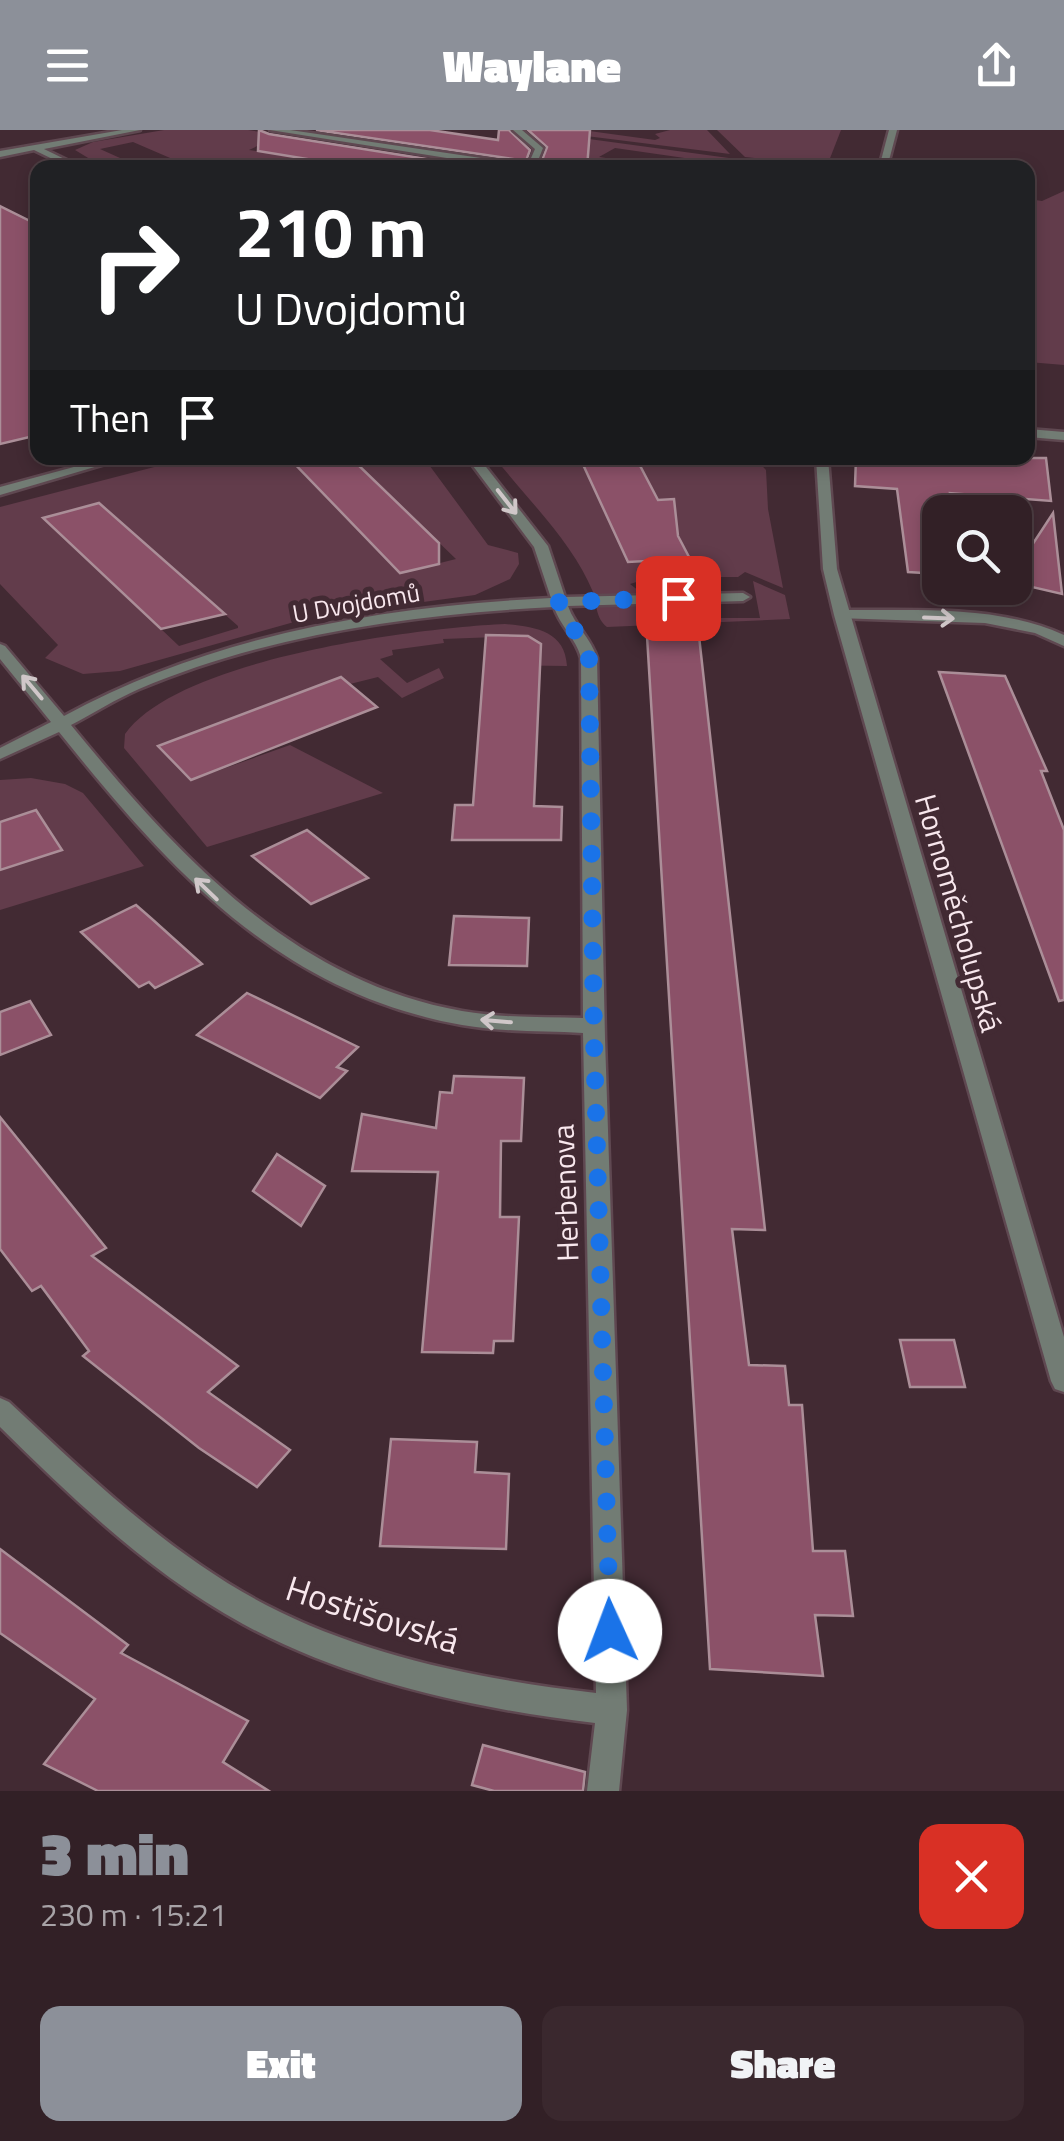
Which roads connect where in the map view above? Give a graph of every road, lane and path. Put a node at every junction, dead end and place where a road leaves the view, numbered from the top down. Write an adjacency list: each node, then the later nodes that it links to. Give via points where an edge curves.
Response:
1 (136, 130): 5 (street)
2 (274, 130): 8 (street)
3 (517, 130): 9 (street, via 539,148)
4 (893, 130): 10 (street)
5 (36, 148): 6 (street); 7 (street)
6 (0, 154)
7 (61, 160)
8 (477, 160)
9 (534, 160)
10 (885, 160)
11 (1035, 434): 12 (street)
12 (1064, 436)
13 (94, 465): 16 (street)
14 (477, 465): 18 (street, Herbenova, one-way to 18, via 541,546)
15 (823, 465): 19 (street, Hornoměcholupská, via 830,569)
16 (0, 492)
17 (743, 597): 18 (street, U Dvojdomů)
18 (559, 602): 22 (street, U Dvojdomů, via 408,618 249,648 110,697); 24 (street, Herbenova, via 589,658)
19 (842, 615): 20 (street, one-way to 20, via 997,621); 25 (street, Hornoměcholupská)
20 (1064, 641)
21 (0, 649): 22 (street, one-way to 21)
22 (64, 725): 23 (street, U Dvojdomů); 24 (street, one-way to 22, via 456,1017 380,997 308,964 212,896)
23 (0, 754)
24 (594, 1026): 27 (street, Herbenova)
25 (1064, 1380)
26 (0, 1410): 27 (street, Hostišovská, via 164,1554 294,1634 437,1678)
27 (612, 1710): 28 (street, Herbenova)
28 (602, 1791)

